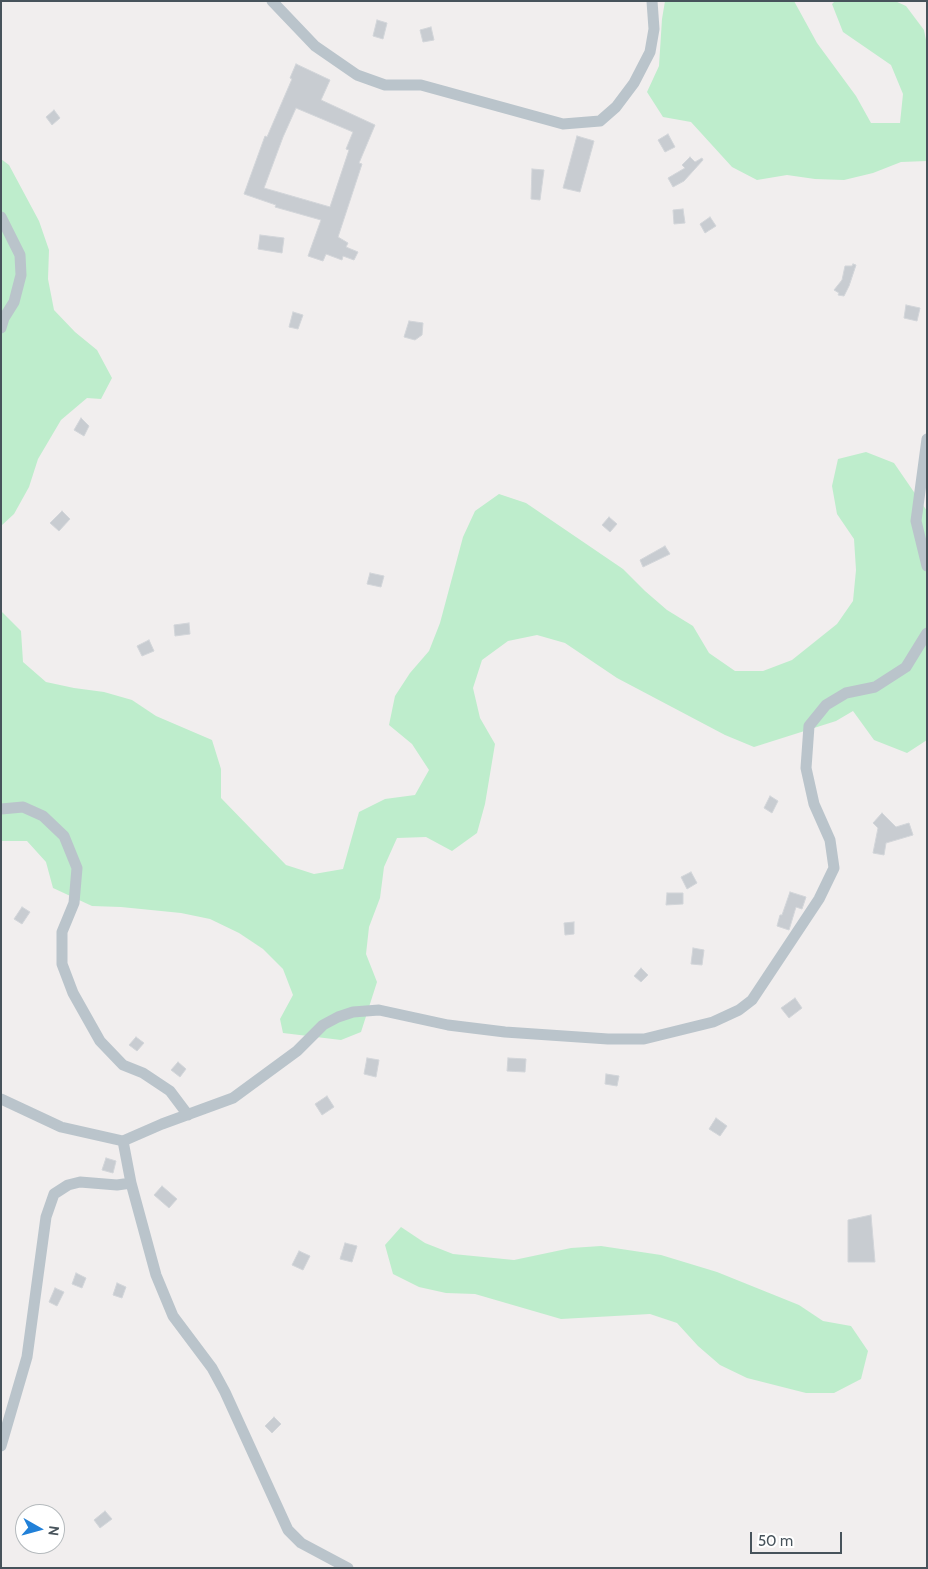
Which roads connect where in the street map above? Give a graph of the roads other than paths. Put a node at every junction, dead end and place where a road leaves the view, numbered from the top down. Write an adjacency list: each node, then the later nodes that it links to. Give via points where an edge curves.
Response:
1 (272, 1): 2 (street, via 315,46 357,75 385,85 421,85 563,124 600,121 616,107 634,83 650,52 654,29)
2 (652, 1)
3 (1, 217): 4 (street, via 20,255 21,275 14,302)
4 (1, 328)
5 (927, 439): 6 (street, via 916,521)
6 (927, 566)
7 (927, 633): 10 (street, via 906,667 875,687 846,693 826,705 809,726 806,768 814,804 830,840 834,868 819,899 752,1000 739,1010 713,1022 644,1040 505,1032 448,1025 379,1010 353,1012 323,1025 297,1051 233,1098)
8 (1, 809): 10 (street, via 23,807 43,816 64,836 77,868 74,903 62,932 62,964 73,993 100,1041 123,1065 144,1073 170,1091)
9 (1, 1099): 11 (street, via 61,1127)
10 (188, 1115): 11 (street)
11 (123, 1141): 12 (street)
12 (131, 1182): 13 (street, via 117,1185 80,1182 54,1194 46,1217 27,1357); 14 (street, via 156,1275 173,1316 212,1368 225,1392 288,1530 301,1543)
13 (1, 1446)
14 (348, 1568)

